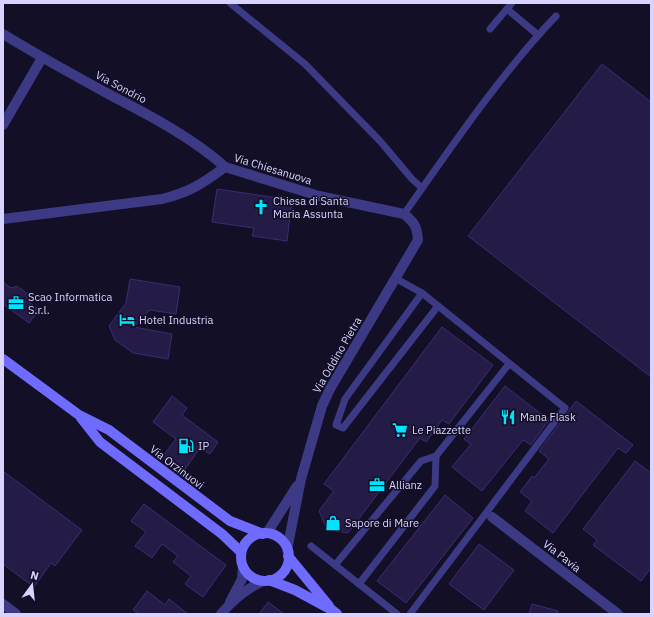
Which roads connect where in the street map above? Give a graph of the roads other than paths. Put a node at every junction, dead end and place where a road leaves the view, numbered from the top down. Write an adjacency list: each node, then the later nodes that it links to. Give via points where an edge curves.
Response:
1 (230, 3): 11 (lane, via 305,64)
2 (512, 3): 3 (lane)
3 (507, 9): 5 (lane); 7 (lane)
4 (556, 16): 7 (lane)
5 (490, 29)
6 (3, 34): 8 (street, Via Sondrio)
7 (538, 35): 11 (lane, via 484,102)
8 (42, 58): 9 (street); 10 (street, Via Sondrio, via 164,124)
9 (3, 125)
10 (225, 167): 12 (street, Via Chiesanuova, via 319,196); 13 (street, Via Chiesanuova, via 206,182 183,194 162,199)
11 (422, 188): 12 (lane)
12 (404, 214): 14 (street, Via Oddino Pietra, via 417,228 418,240)
13 (3, 219)
14 (396, 278): 15 (lane); 21 (street, Via Oddino Pietra, via 330,389 322,406)
15 (422, 293): 16 (lane); 16 (lane, via 345,399 336,424 343,428)
16 (438, 306): 18 (lane)
17 (3, 359): 19 (main road, Via Orzinuovi)
18 (509, 364): 20 (lane); 36 (lane, via 565,408)
19 (79, 415): 23 (main road, Via Orzinuovi, via 109,430 230,521); 25 (main road, Via Orzinuovi, via 100,442 222,534)
20 (436, 456): 27 (lane, via 421,461); 30 (lane, via 435,486)
21 (301, 479): 23 (street); 26 (street, Via Oddino Pietra)
22 (492, 517): 37 (street, Via Pavia)
23 (265, 534): 25 (main road, via 252,537); 26 (main road, Via Orzinuovi, via 279,538)
24 (311, 546): 27 (lane)
25 (241, 552): 28 (main road)
26 (288, 553): 29 (main road, via 284,571 278,577); 33 (main road, Via Orzinuovi)
27 (335, 565): 30 (lane)
28 (243, 567): 29 (main road, Via Orzinuovi, via 253,578); 32 (street, via 240,585)
29 (266, 581): 32 (street, via 253,585); 33 (main road, Via Orzinuovi, via 295,590)
30 (359, 584): 35 (lane)
31 (3, 604): 34 (street)
32 (224, 611)
33 (335, 612)
34 (16, 614)
35 (397, 614)
36 (410, 614)
37 (618, 614)

